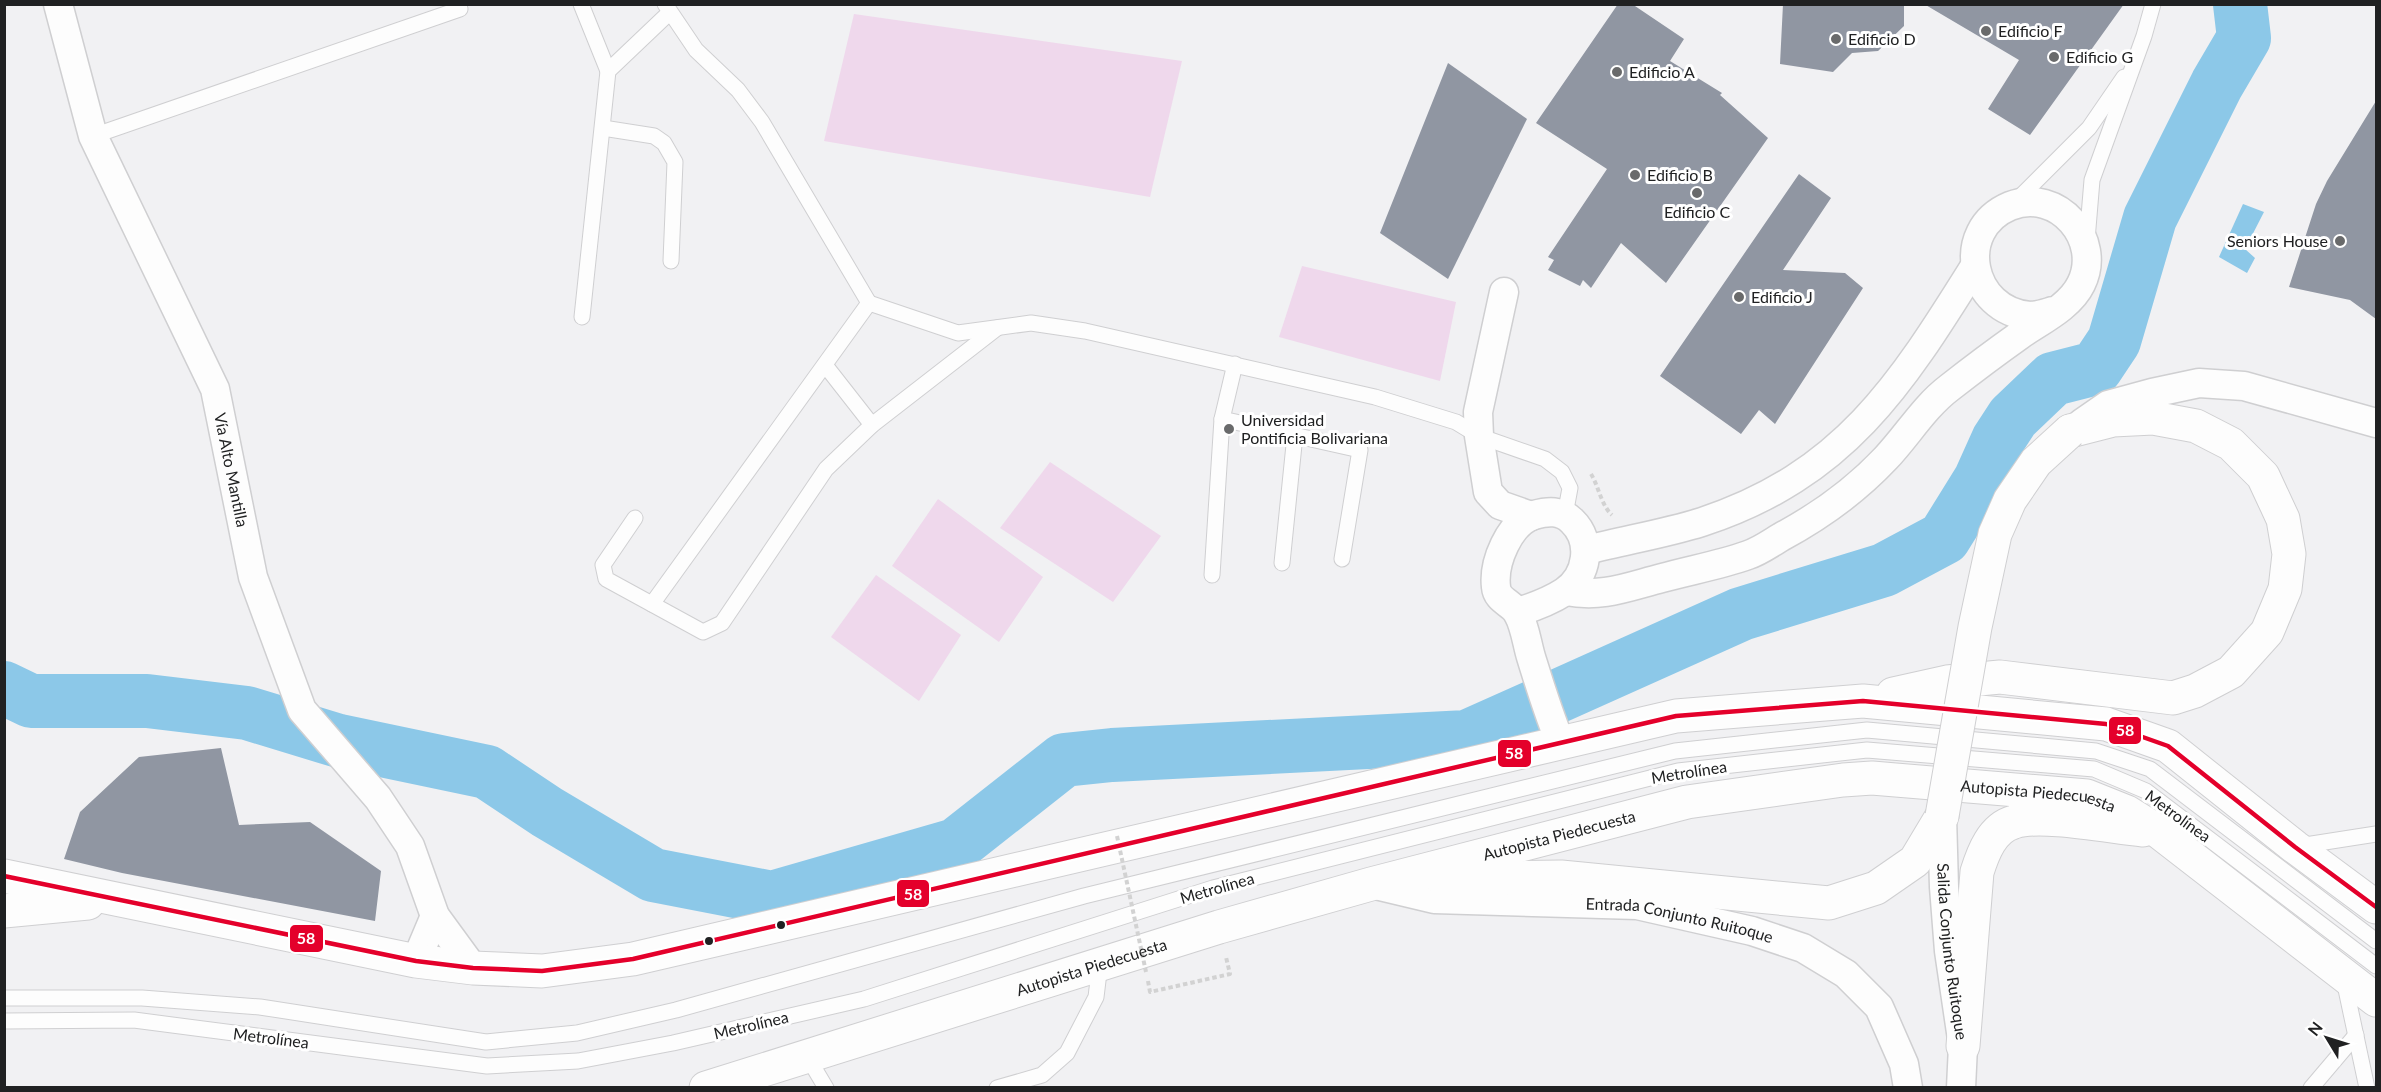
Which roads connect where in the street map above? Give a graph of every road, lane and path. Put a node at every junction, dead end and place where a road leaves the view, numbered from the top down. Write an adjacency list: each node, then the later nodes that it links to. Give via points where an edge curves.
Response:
1 (58, 4): 9 (street, Vía Alto Mantilla)
2 (581, 4): 7 (lane)
3 (2153, 4): 6 (lane)
4 (460, 9): 9 (lane)
5 (667, 9): 7 (lane); 15 (lane, via 696,50 738,90 762,122)
6 (2138, 54): 10 (lane, via 2089,128); 11 (lane, via 2092,180)
7 (608, 71): 8 (lane)
8 (603, 128): 12 (lane, via 654,136 664,143 675,162); 17 (lane)
9 (93, 136): 49 (street, Vía Alto Mantilla, via 215,388 253,578 302,710 378,798 410,846)
10 (2010, 206): 11 (street, via 2043,203 2058,209 2081,232); 13 (street, via 1982,230)
11 (2087, 247): 16 (street, via 2088,266 2081,285 2070,301)
12 (671, 261)
13 (1975, 266): 16 (street, via 1981,285 1994,302 2012,312 2033,316); 30 (street, via 1888,395 1860,427 1804,473 1772,494 1704,521)
14 (1504, 292): 26 (street, via 1478,412)
15 (869, 303): 18 (lane, via 958,333); 20 (lane)
16 (2053, 311): 34 (street, via 1939,395 1886,458 1820,516 1750,554 1709,567 1595,595)
17 (582, 317)
18 (997, 328): 19 (lane, via 1031,323 1085,331); 23 (lane)
19 (1235, 364): 21 (lane); 26 (lane, via 1375,397 1456,422)
20 (825, 365): 23 (lane); 35 (lane)
21 (1222, 419): 25 (lane); 33 (lane)
22 (2376, 423): 24 (street, via 2244,386 2199,383 2108,405)
23 (872, 425): 35 (lane, via 826,470 722,622 703,632)
24 (2070, 431): 37 (highway, via 2113,420 2153,418 2196,426 2231,444 2263,476 2283,519 2289,554 2285,589 2268,632 2231,672 2195,692 2173,698 2000,677 1947,682); 39 (highway, bridge, via 2036,462 2010,500 1995,534 1974,627)
25 (1296, 435): 31 (lane, via 1360,450); 32 (lane)
26 (1479, 436): 27 (lane, via 1545,459 1562,472 1570,488); 28 (street, via 1488,492 1500,505)
27 (1565, 515): 28 (street, via 1554,511); 30 (street, via 1582,534)
28 (1532, 516): 36 (street, via 1511,534 1500,552 1495,575 1496,590)
29 (635, 518): 35 (lane, via 603,565 606,579)
30 (1587, 550): 34 (street, via 1580,573)
31 (1342, 559)
32 (1282, 563)
33 (1212, 575)
34 (1566, 591): 36 (street)
35 (652, 604)
36 (1518, 612): 38 (street)
37 (1863, 700): 38 (highway, via 1676,716); 43 (highway, via 2106,724 2168,746)
38 (1561, 744): 55 (highway, via 633,959 542,971)
39 (1942, 816): 45 (highway, via 1915,861 1876,888 1829,903 1561,877); 61 (street, Salida Conjunto Ruitoque, via 1949,951)
40 (2159, 832): 45 (highway, Autopista Piedecuesta, via 2127,812 2087,796 1872,778 1687,802); 56 (highway, Autopista Piedecuesta); 61 (highway, via 2034,819 2012,822 1994,835 1977,872)
41 (2376, 834): 43 (lane)
42 (1117, 836): 50 (path, bridge, via 1150,992 1230,974)
43 (2295, 847): 47 (highway)
44 (4, 876): 46 (highway)
45 (1371, 884): 50 (highway, Autopista Piedecuesta); 66 (street, Entrada Conjunto Ruitoque, via 1434,899 1636,905 1752,931 1803,948 1846,974 1879,1006 1904,1065)
46 (120, 900): 48 (highway); 52 (highway)
47 (2376, 907)
48 (4, 911)
49 (435, 916): 52 (street); 55 (street, Vía Alto Mantilla)
50 (1219, 927): 53 (highway, Autopista Piedecuesta)
51 (2376, 941): 57 (lane, Metrolínea, via 2150,769 2096,751 1867,730 1675,751 1084,896 676,1010 577,1033 486,1042 260,1007 141,998)
52 (416, 961): 55 (highway)
53 (1100, 964): 62 (highway, Autopista Piedecuesta); 65 (lane, via 1096,997 1067,1053 1042,1075)
54 (2376, 966): 59 (lane, Metrolínea, via 2146,791 2094,770 1867,750 1678,771 1213,888 864,999 673,1044 578,1061 487,1066 134,1020)
55 (473, 968)
56 (2342, 974): 58 (highway, Autopista Piedecuesta); 60 (lane)
57 (4, 998)
58 (2376, 1000)
59 (4, 1021)
60 (2356, 1035): 68 (lane); 69 (lane)
61 (1963, 1046): 67 (street, Salida Conjunto Ruitoque)
62 (807, 1056): 63 (highway, Autopista Piedecuesta); 64 (lane)
63 (706, 1088)
64 (826, 1088)
65 (997, 1088)
66 (1908, 1088)
67 (1961, 1088)
68 (2312, 1088)
69 (2367, 1088)

